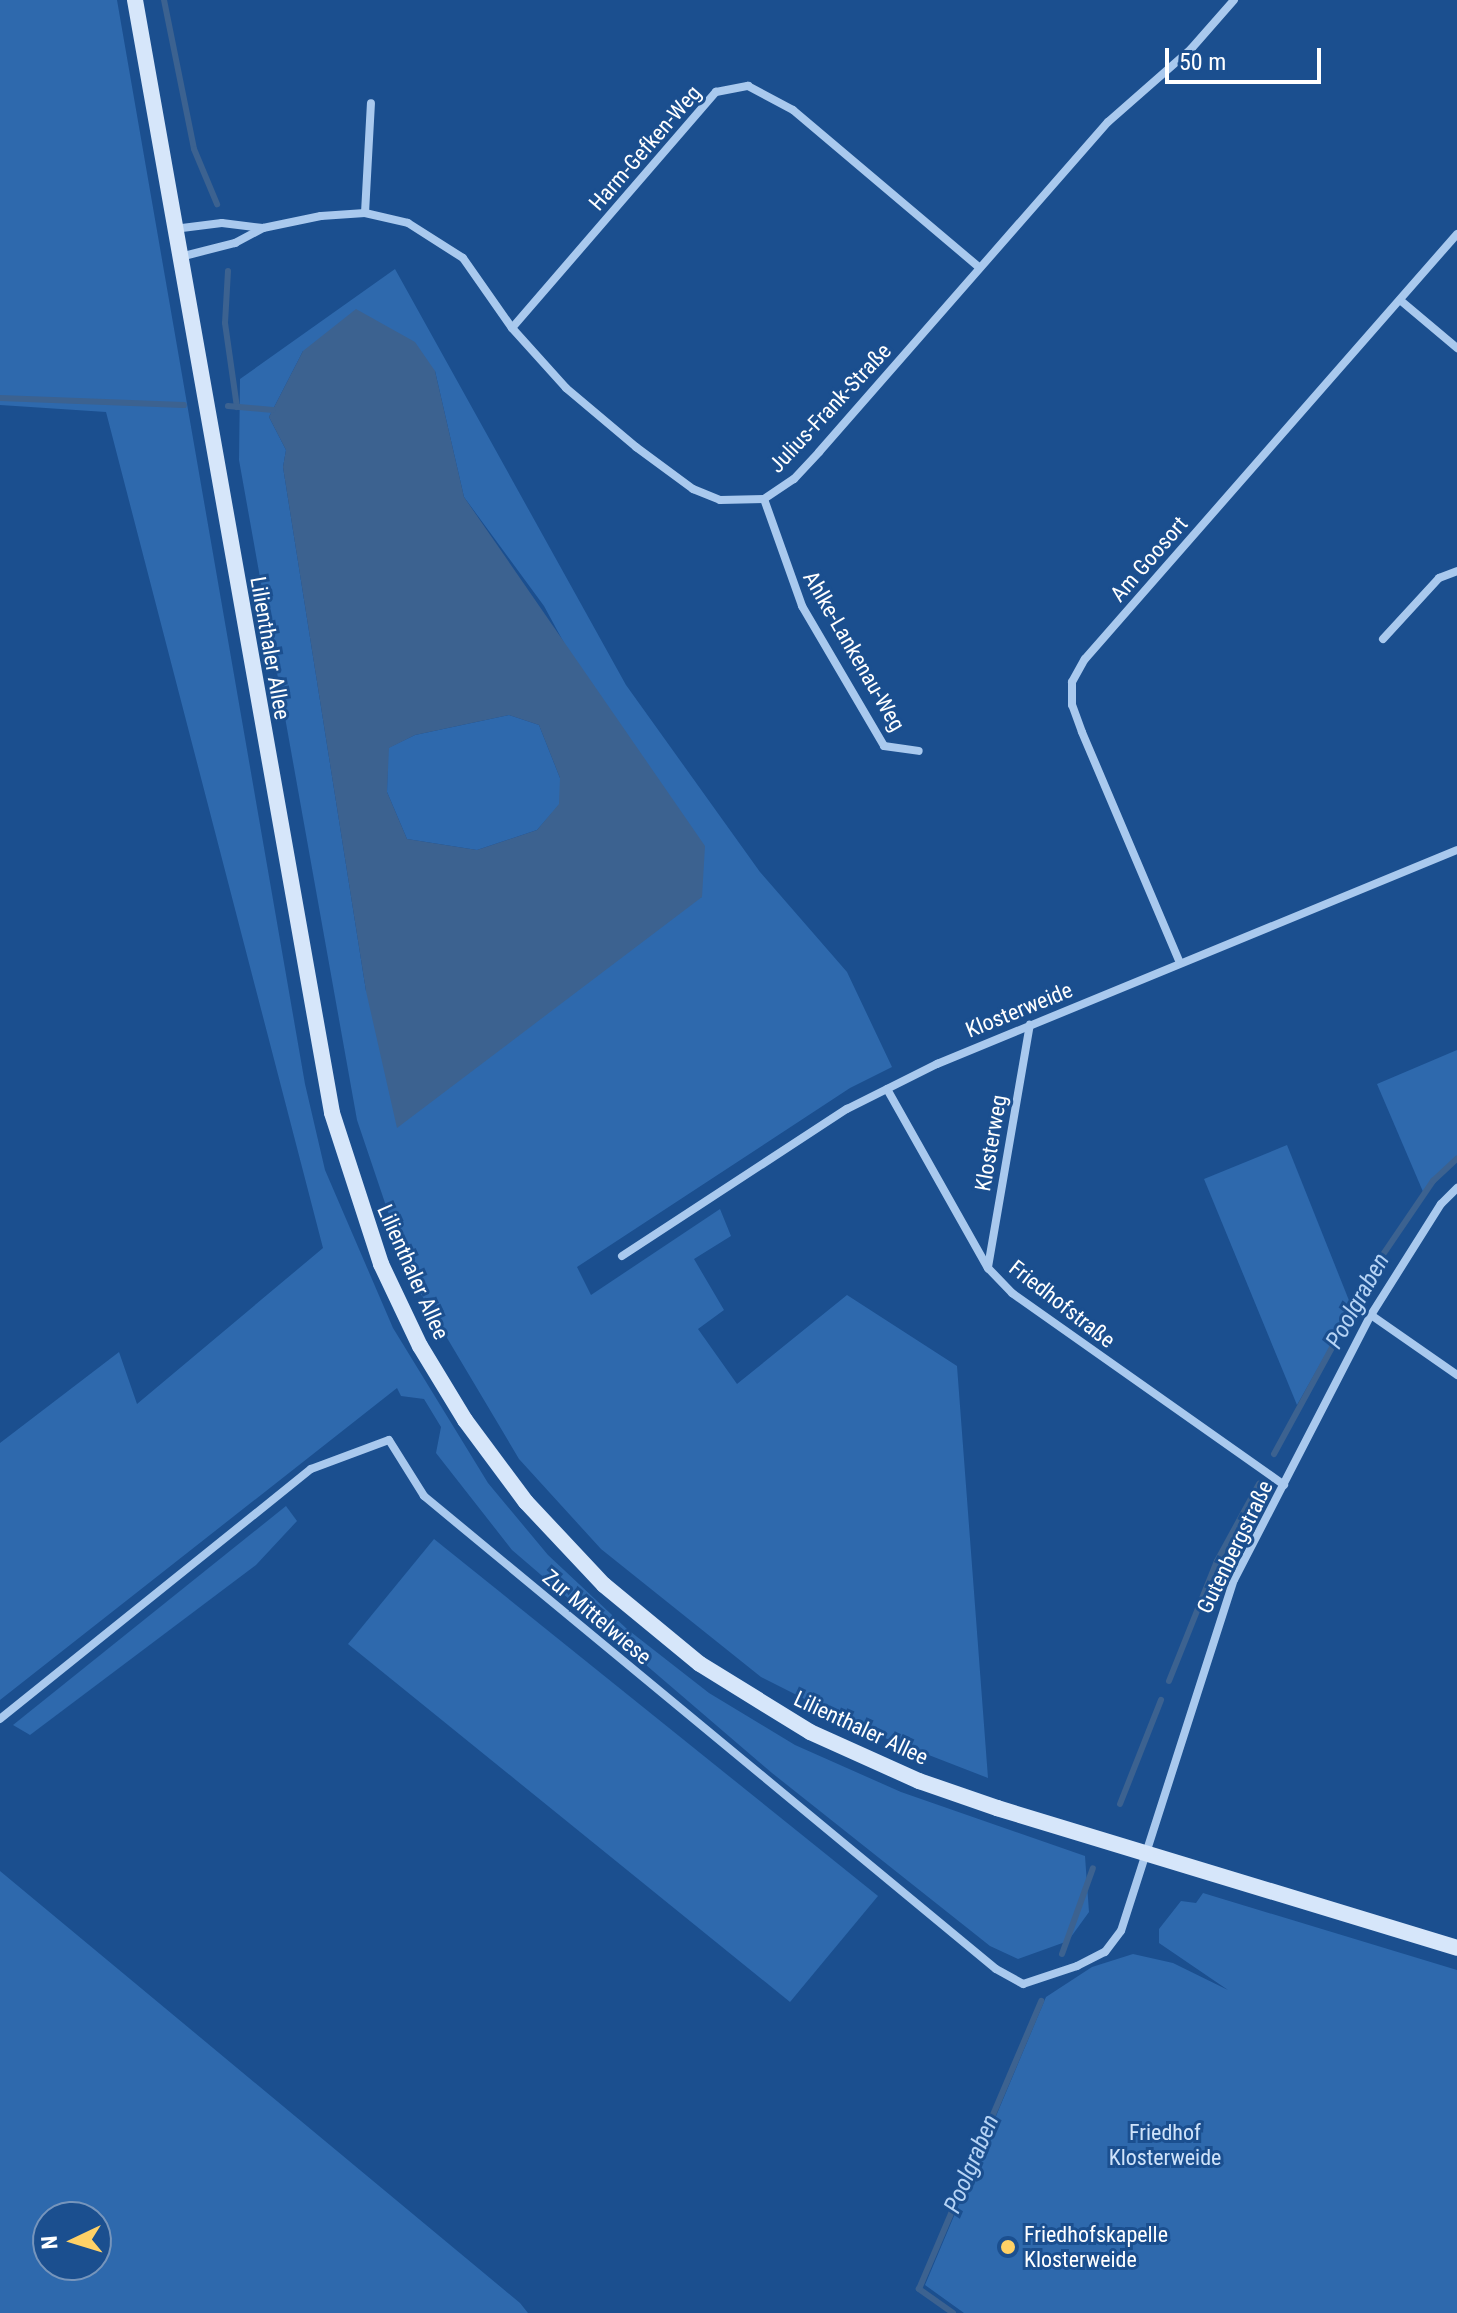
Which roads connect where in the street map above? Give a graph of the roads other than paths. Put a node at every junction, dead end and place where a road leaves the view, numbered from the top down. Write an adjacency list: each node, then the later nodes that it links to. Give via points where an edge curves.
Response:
1 (135, 0): 6 (main road, Lilienthaler Allee)
2 (1234, 0): 9 (street, Julius-Frank-Straße, via 1191,49 1108,122)
3 (371, 103): 4 (street)
4 (365, 213): 5 (street, Julius-Frank-Straße); 11 (street, Julius-Frank-Straße, via 408,223 455,250)
5 (263, 228): 6 (street, Julius-Frank-Straße, via 222,223); 8 (street, Julius-Frank-Straße, via 225,246)
6 (174, 229): 8 (main road, Lilienthaler Allee)
7 (1457, 234): 10 (street, Am Goosort)
8 (180, 257): 28 (main road, Lilienthaler Allee, via 329,1099 376,1251 438,1378 551,1532 643,1620 711,1672 810,1732 887,1767)
9 (979, 267): 11 (street, Harm-Gefken-Weg, via 793,110 748,86 716,92); 13 (street, Julius-Frank-Straße, via 794,479)
10 (1400, 300): 12 (street); 18 (street, Am Goosort, via 1085,659 1072,682 1072,705 1082,732)
11 (512, 328): 13 (street, Julius-Frank-Straße, via 566,388 693,489 720,500)
12 (1457, 348)
13 (764, 499): 16 (street, Ahlke-Lankenau-Weg, via 802,606 884,746)
14 (1457, 571): 15 (street, via 1439,578)
15 (1383, 639)
16 (919, 751)
17 (1457, 850): 18 (street, Klosterweide)
18 (1180, 963): 19 (street, Klosterweide)
19 (1030, 1025): 20 (street, Klosterweide); 23 (street, Klosterweg)
20 (887, 1089): 22 (street, Klosterweide); 23 (street, Friedhofstraße)
21 (1457, 1188): 24 (street, Gutenbergstraße, via 1441,1204)
22 (622, 1256)
23 (988, 1268): 26 (street, Friedhofstraße, via 1033,1310)
24 (1371, 1315): 25 (street); 26 (street, Gutenbergstraße)
25 (1457, 1375)
26 (1284, 1485): 28 (street, Gutenbergstraße, via 1218,1621)
27 (0, 1719): 28 (street, Zur Mittelwiese, via 311,1469 389,1440 424,1496 894,1888 1023,1984 1094,1959 1115,1941)
28 (1144, 1852): 29 (main road, Lilienthaler Allee)
29 (1457, 1948)

